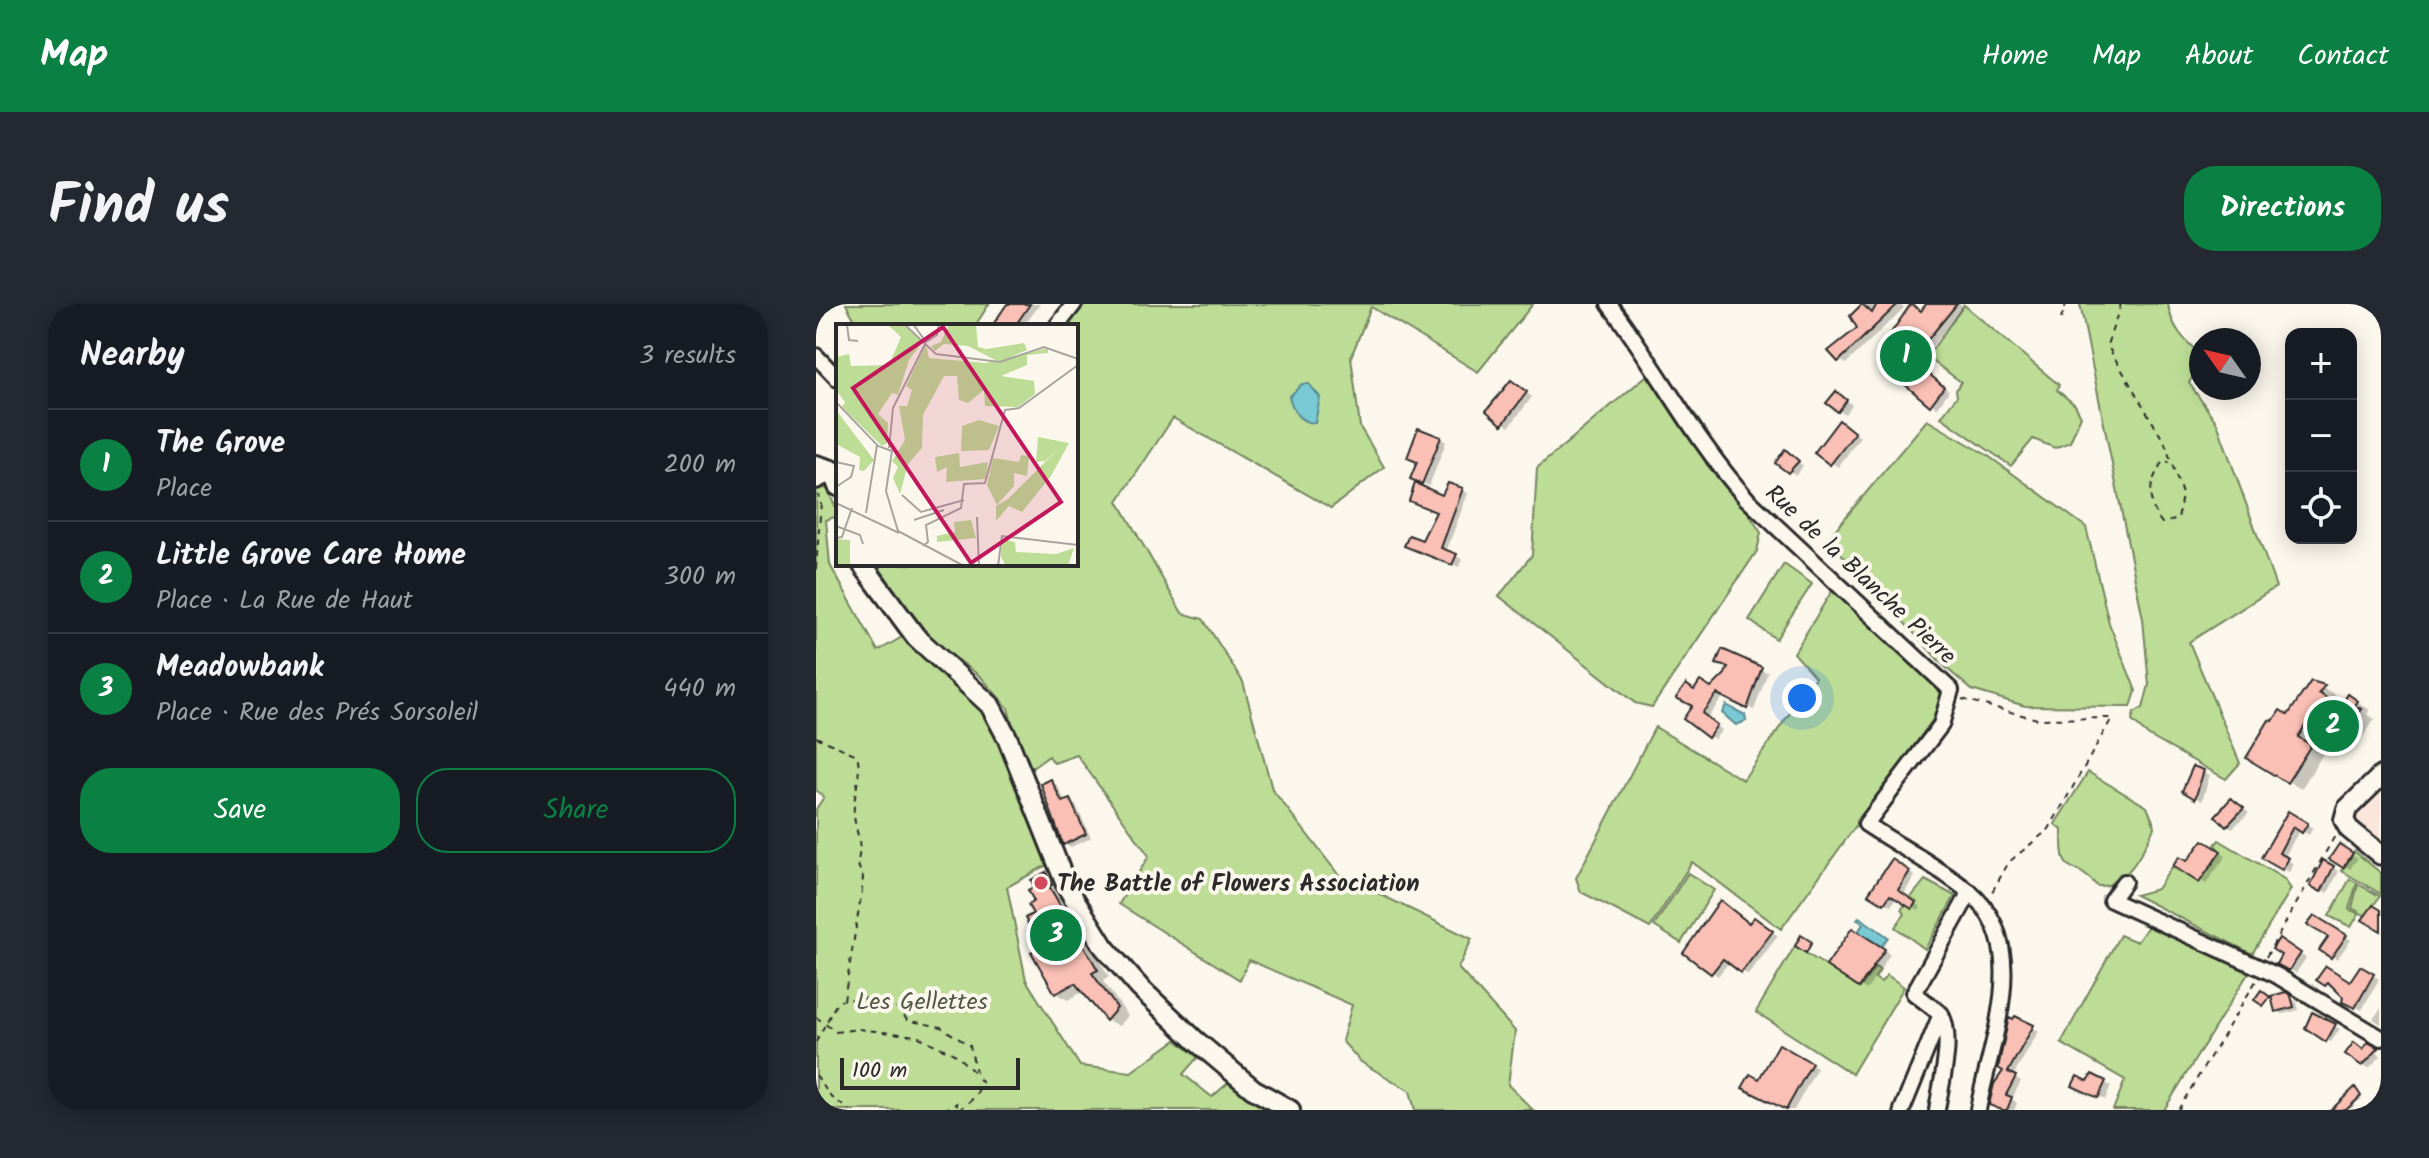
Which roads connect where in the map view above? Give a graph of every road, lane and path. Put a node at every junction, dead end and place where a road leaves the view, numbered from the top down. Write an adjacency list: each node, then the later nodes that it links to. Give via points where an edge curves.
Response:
1 (1074, 304): 6 (street)
2 (1609, 304): 20 (street, Rue de la Blanche Pierre, via 1728,478 1951,690 1941,725 1866,824)
3 (2066, 304): 5 (path)
4 (2121, 304): 9 (path, via 2107,345 2165,443)
5 (2061, 319)
6 (1059, 324)
7 (816, 356): 8 (street)
8 (836, 377)
9 (2169, 462): 9 (path, via 2182,494 2178,519 2162,523 2152,511 2149,494 2155,473 2163,461)
10 (833, 472): 11 (street)
11 (816, 481)
12 (816, 488): 14 (path, via 821,502)
13 (863, 566): 33 (main road, via 916,637 990,705 1067,887 1104,947 1196,1041 1253,1089)
14 (816, 569)
15 (1959, 700): 21 (path, via 1965,697 2037,719 2112,718 2049,829 2009,862)
16 (816, 737): 22 (path, via 857,755 860,766 853,809 863,877)
17 (2381, 776): 18 (main road, via 2347,809 2344,820)
18 (2381, 855)
19 (2124, 882): 26 (street, via 2111,900 2276,975)
20 (1970, 892): 23 (street, via 1914,993); 36 (street, Rue de la Blanche Pierre, via 2003,942 2005,968)
21 (1992, 892)
22 (844, 1000): 25 (path); 28 (path, via 875,998 899,1009 907,1020 941,1027 970,1046)
23 (1941, 1014): 34 (street); 35 (street, via 1946,1023)
24 (816, 1017): 25 (path)
25 (825, 1026): 27 (path); 28 (path, via 836,1032 858,1029 926,1039)
26 (2381, 1038)
27 (816, 1042)
28 (977, 1074): 32 (path, via 982,1082 975,1097)
29 (816, 1075): 30 (path, via 830,1096)
30 (849, 1110)
31 (944, 1110): 32 (path, via 957,1103)
32 (958, 1110)
33 (1290, 1110)
34 (1902, 1110)
35 (1937, 1110)
36 (1978, 1110)

